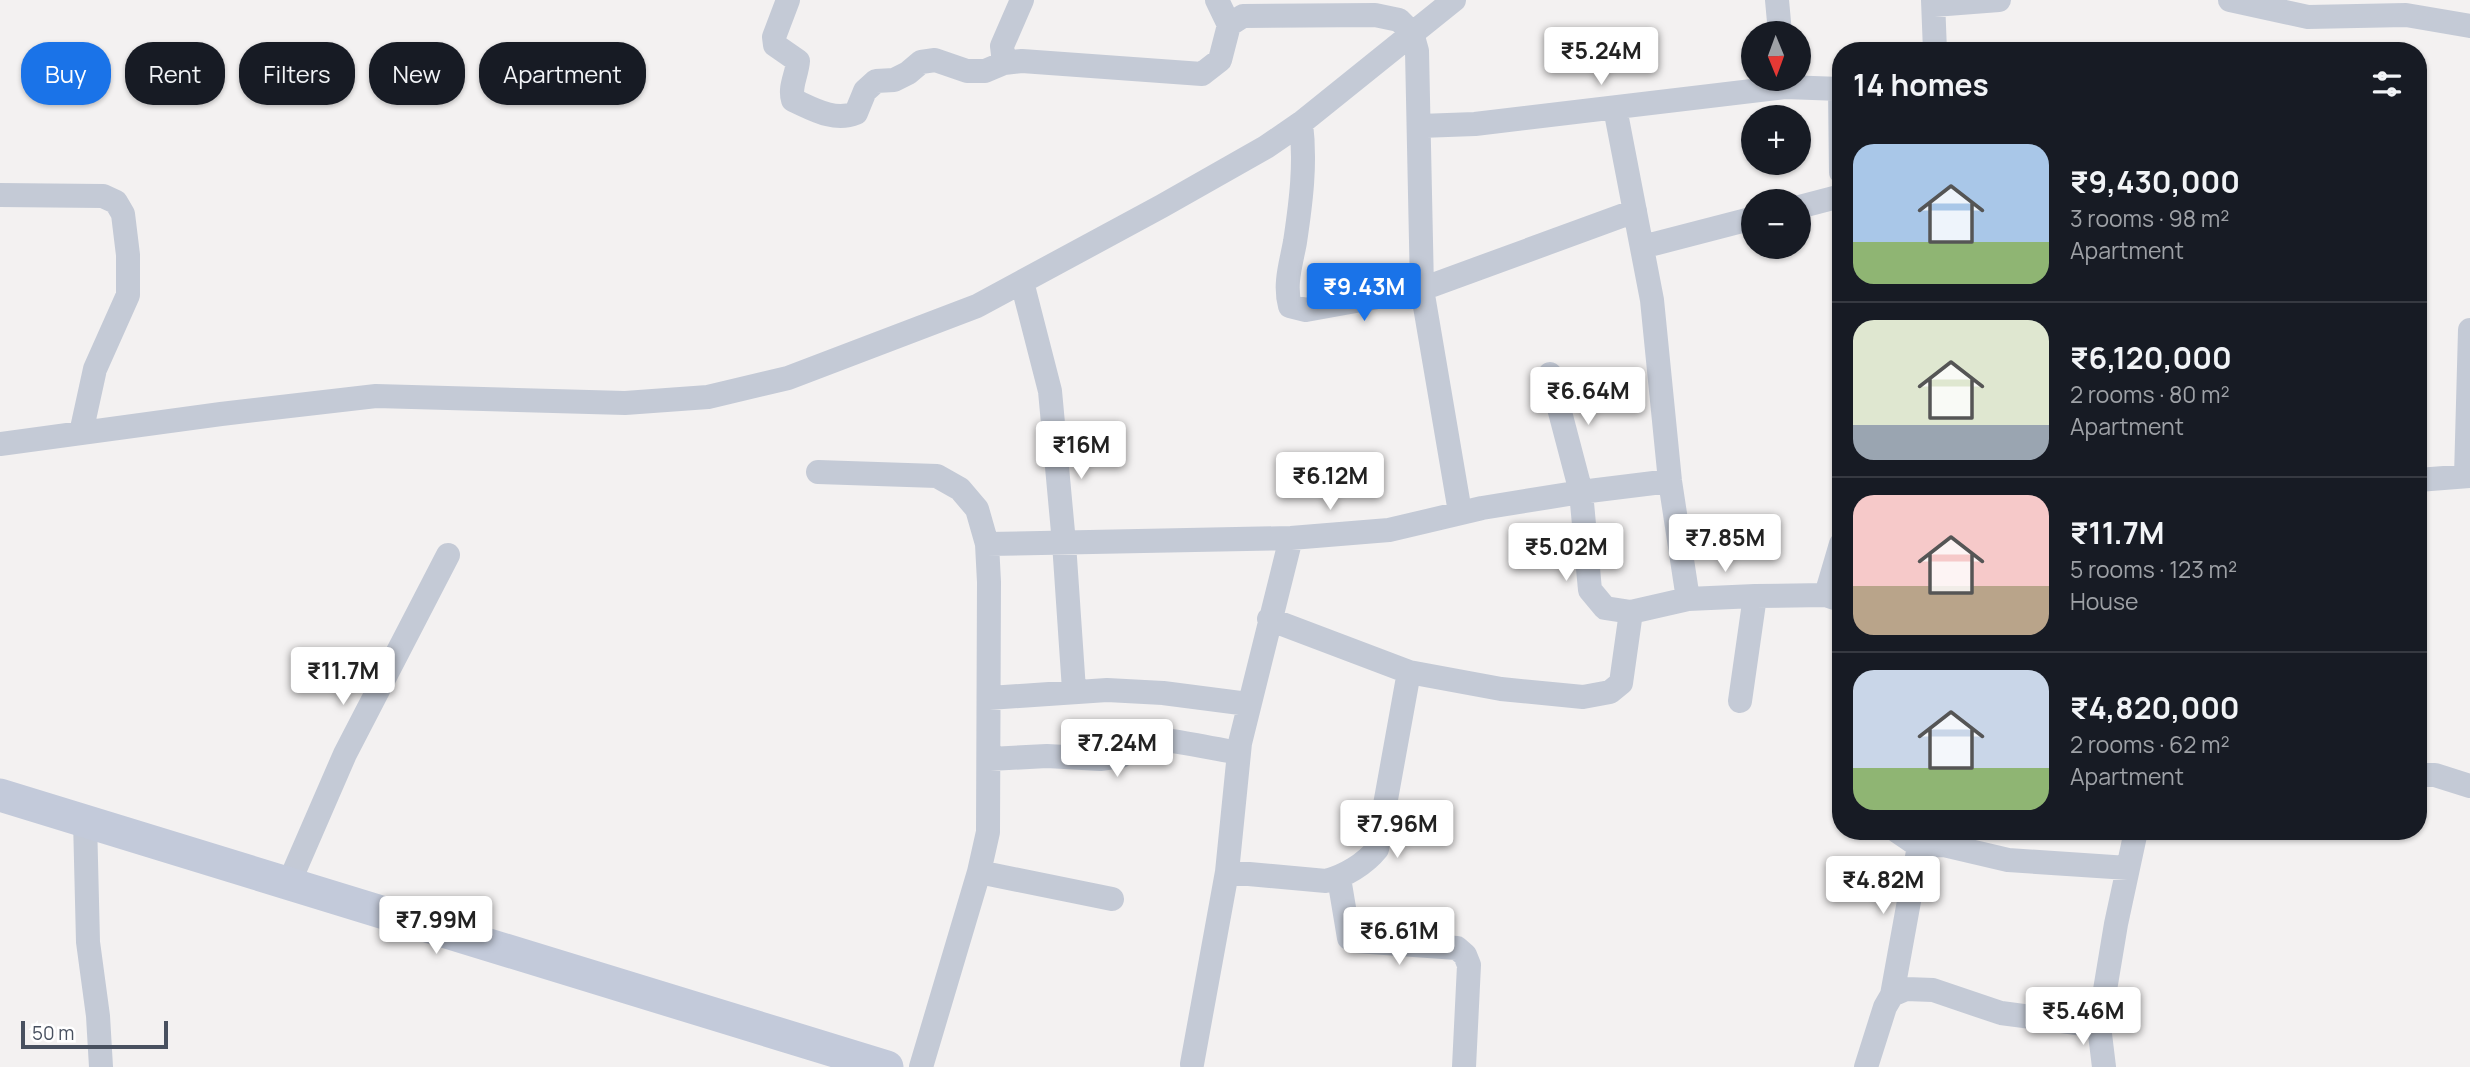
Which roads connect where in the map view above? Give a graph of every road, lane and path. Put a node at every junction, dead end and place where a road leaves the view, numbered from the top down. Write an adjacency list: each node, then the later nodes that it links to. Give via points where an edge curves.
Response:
1 (788, 0): 14 (street, via 775,45 798,61 790,90 793,100 824,114 846,117 856,113 865,91 876,81 894,80 921,62 935,60 967,71 985,71)
2 (1022, 0): 14 (street, via 1002,46)
3 (1217, 0): 10 (street)
4 (1454, 0): 12 (street)
5 (1777, 0): 9 (street)
6 (1999, 0): 8 (street)
7 (2230, 0): 11 (street, via 2308,17 2406,15)
8 (1934, 3): 13 (street)
9 (1779, 21)
10 (1229, 24): 12 (street, via 1243,16 1375,15 1399,20); 14 (street, via 1220,60 1202,74)
11 (2470, 26)
12 (1412, 33): 19 (street); 20 (street)
13 (1934, 42)
14 (1004, 62)
15 (1811, 86): 16 (street)
16 (1832, 88)
17 (1741, 89): 18 (street)
18 (1615, 108): 20 (street); 24 (street)
19 (1301, 123): 27 (street, via 1266,147); 28 (street, via 1305,153 1286,292 1290,306 1306,310)
20 (1420, 126): 28 (street)
21 (0, 195): 31 (street, via 103,196 117,202 123,214 128,295 95,369)
22 (1832, 198): 23 (street)
23 (1811, 203)
24 (1635, 211): 26 (street); 28 (street)
25 (1741, 221): 26 (street)
26 (1642, 247): 36 (street, via 1652,300)
27 (1022, 282): 31 (street, via 978,306 788,378 708,397 625,403 376,396); 40 (street, via 1050,391)
28 (1422, 289): 38 (street)
29 (2470, 330): 34 (street)
30 (1550, 374): 37 (street)
31 (81, 433): 32 (street)
32 (0, 444)
33 (818, 472): 41 (street, via 937,476 960,489 977,509)
34 (2468, 476): 35 (street)
35 (2427, 479)
36 (1670, 481): 37 (street); 45 (street)
37 (1581, 492): 38 (street); 46 (street, via 1590,590 1605,608)
38 (1460, 512): 39 (street, via 1389,530)
39 (1291, 538): 40 (street); 47 (street)
40 (1064, 543): 41 (street); 49 (street)
41 (987, 544): 50 (street)
42 (448, 555): 66 (street, via 345,754)
43 (1755, 596): 44 (street); 45 (street); 51 (street)
44 (1832, 597)
45 (1688, 598): 46 (street)
46 (1631, 612): 48 (street, via 1621,682 1610,692 1583,697 1501,689)
47 (1269, 619): 48 (street); 52 (street)
48 (1409, 672): 65 (street, via 1377,849)
49 (1074, 691): 50 (street); 52 (street, via 1163,693)
50 (989, 698): 54 (street)
51 (1740, 701)
52 (1248, 705): 53 (street)
53 (1239, 753): 54 (street, via 1137,739 1121,756 1100,759); 64 (street)
54 (990, 760): 63 (street, via 988,831)
55 (2427, 775): 56 (street)
56 (2470, 786)
57 (0, 795): 58 (main road)
58 (85, 820): 66 (main road); 71 (street, via 88,942)
59 (1910, 840): 61 (street)
60 (2134, 840): 62 (street)
61 (1919, 846): 62 (street, via 1944,845 2008,860); 68 (street)
62 (2128, 868): 69 (street)
63 (979, 872): 67 (street); 73 (street)
64 (1227, 872): 65 (street, via 1326,881); 70 (street)
65 (1339, 878): 74 (street, via 1349,937 1457,948 1465,955 1469,965)
66 (289, 883): 72 (main road)
67 (1112, 899)
68 (1892, 995): 69 (street, via 1906,989 1933,990 2001,1013); 75 (street)
69 (2099, 1026): 76 (street)
70 (1192, 1064)
71 (101, 1067)
72 (887, 1067)
73 (921, 1067)
74 (1464, 1067)
75 (1866, 1067)
76 (2104, 1067)

